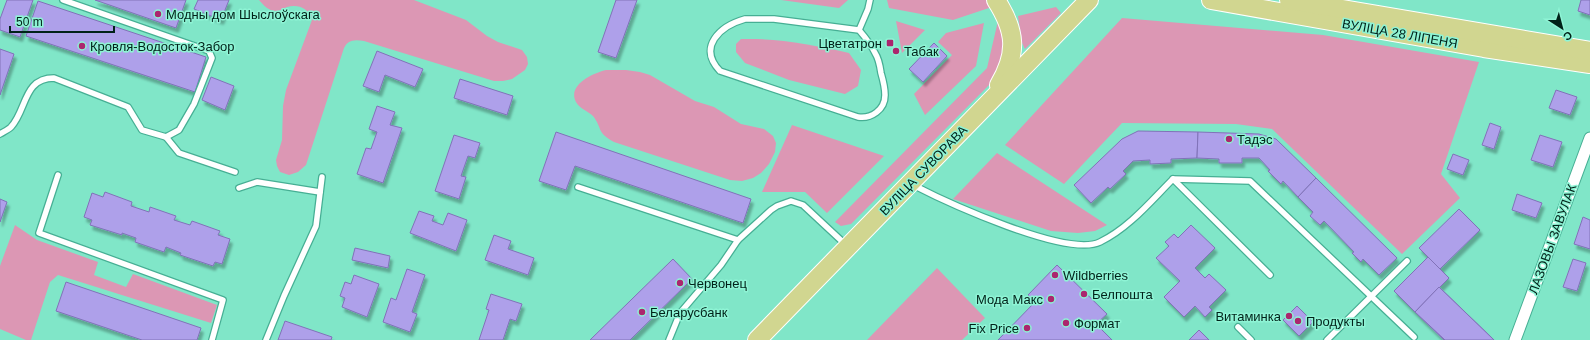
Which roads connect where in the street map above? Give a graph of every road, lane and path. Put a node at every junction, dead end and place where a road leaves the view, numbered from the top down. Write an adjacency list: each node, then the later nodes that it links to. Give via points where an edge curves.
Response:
1 (63, 0): 12 (lane, via 208,51 212,58 194,104 179,130)
2 (870, 0): 7 (lane)
3 (996, 0): 10 (main road, via 1005,14 1010,30 1012,58 1004,78)
4 (1089, 0): 10 (main road, ВУЛІЦА СУВОРАВА)
5 (1211, 0): 9 (main road, ВУЛІЦА 28 ЛІПЕНЯ)
6 (1289, 0): 8 (main road, ВУЛІЦА 28 ЛІПЕНЯ)
7 (859, 30): 7 (lane, via 774,19 745,19 718,33 712,42 710,58 713,65 727,75 864,117 876,113 885,96 876,54)
8 (1590, 51)
9 (1590, 64)
10 (982, 110): 18 (main road, ВУЛІЦА СУВОРАВА)
11 (0, 134): 12 (lane, via 11,128 32,86 45,78 54,78 128,107 142,130)
12 (166, 137): 14 (lane, via 180,153)
13 (1590, 138): 35 (street, ЛАЗОВЫ ЗАВУЛАК)
14 (235, 172)
15 (58, 175): 30 (lane, via 39,233 223,300)
16 (322, 177): 21 (lane)
17 (1173, 179): 18 (lane, via 1120,230 1098,243 1081,245 1032,234 976,214); 25 (lane); 26 (lane, via 1250,181)
18 (910, 184): 23 (main road, ВУЛІЦА СУВОРАВА)
19 (578, 187): 22 (lane)
20 (239, 188): 21 (lane, via 257,182)
21 (320, 192): 31 (lane, via 316,226)
22 (738, 240): 23 (lane, via 777,206 791,201 803,205); 32 (lane, via 721,265 680,314)
23 (848, 247): 29 (main road, ВУЛІЦА СУВОРАВА)
24 (1407, 261): 26 (lane)
25 (1270, 276)
26 (1372, 296): 28 (lane); 34 (lane)
27 (1238, 327): 33 (lane)
28 (1414, 337)
29 (762, 338)
30 (212, 340)
31 (266, 340)
32 (669, 340)
33 (1251, 340)
34 (1327, 340)
35 (1515, 340)

